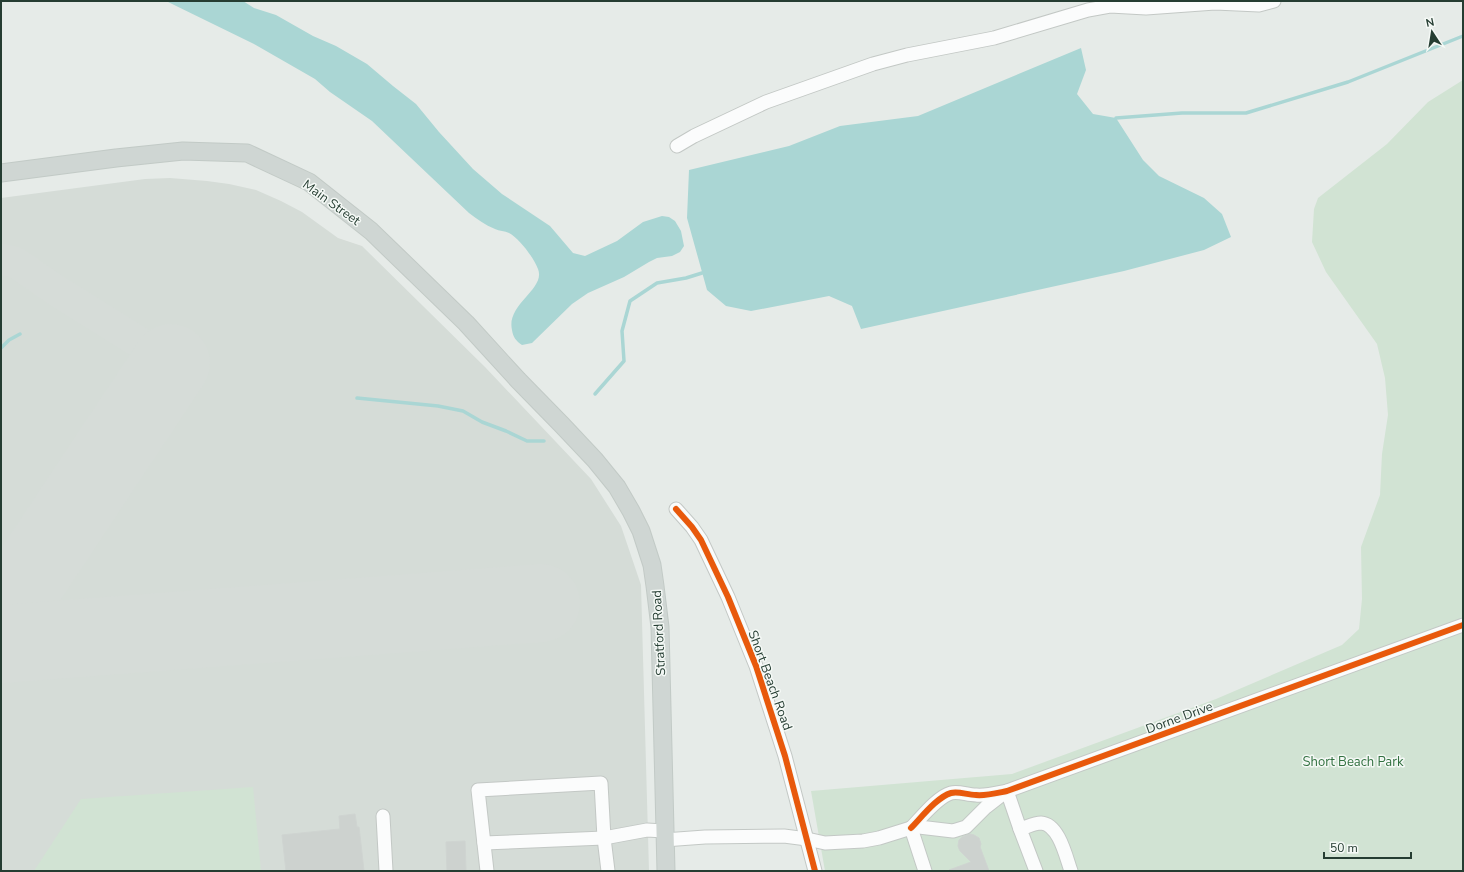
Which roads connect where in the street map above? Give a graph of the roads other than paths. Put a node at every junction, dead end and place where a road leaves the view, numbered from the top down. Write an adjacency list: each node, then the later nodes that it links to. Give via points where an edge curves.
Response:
1 (1274, 1): 2 (street, via 1259,5 1216,3 1146,8 1110,6 1088,10 994,38 873,64 766,102)
2 (677, 146)
3 (1, 173): 4 (main road, Main Street, via 183,151 247,154 309,182 371,231 466,323)
4 (562, 425): 11 (main road, Stratford Road, via 617,487 641,531 652,565 660,627)
5 (676, 509): 13 (street, Short Beach Road, via 701,540 756,666 786,756)
6 (1463, 624): 7 (street, Dorne Drive)
7 (1007, 792): 9 (street, Dorne Drive, via 961,829 948,831 926,827); 9 (street, Dorne Drive, via 987,795 956,792 946,795); 10 (street)
8 (383, 816): 15 (street)
9 (911, 828): 13 (street, Dorne Drive, via 863,841 825,843); 20 (street)
10 (1020, 829): 21 (street); 22 (street, via 1041,823 1052,828 1057,834)
11 (664, 835): 12 (street, via 647,830); 13 (street, via 784,836); 18 (main road, Stratford Road)
12 (604, 838): 14 (street); 14 (street, via 601,783 478,790); 17 (street)
13 (807, 839): 19 (street, Short Beach Road)
14 (484, 843): 16 (street)
15 (386, 871)
16 (487, 871)
17 (608, 871)
18 (666, 871)
19 (815, 871)
20 (925, 871)
21 (1036, 871)
22 (1071, 871)

